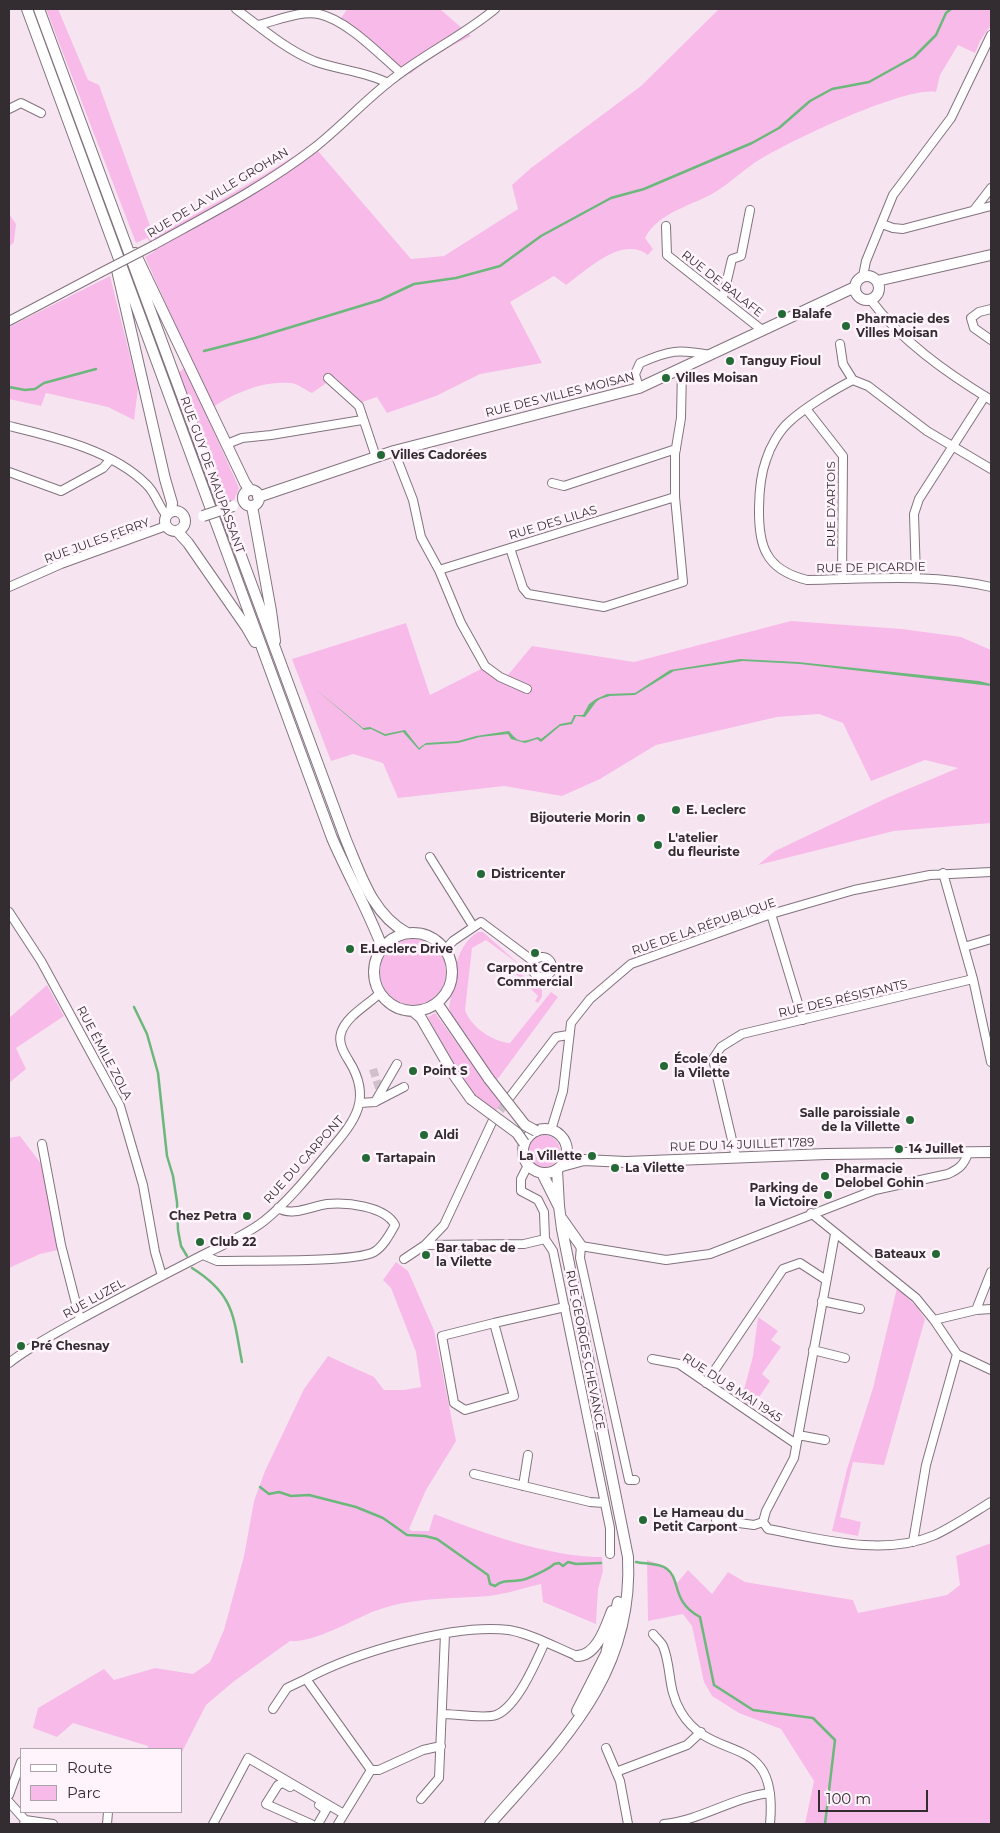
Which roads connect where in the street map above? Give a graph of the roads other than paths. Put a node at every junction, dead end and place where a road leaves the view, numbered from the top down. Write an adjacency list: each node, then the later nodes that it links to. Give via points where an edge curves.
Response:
1 (27, 9): 18 (main road, RUE GUY DE MAUPASSANT)
2 (39, 9): 12 (main road, RUE GUY DE MAUPASSANT)
3 (236, 9): 5 (street)
4 (495, 9): 7 (street, RUE DE LA VILLE GROHAN)
5 (258, 25): 7 (street, via 318,14 331,18); 8 (street, via 313,60 374,76)
6 (991, 35): 16 (street, via 951,118 900,183)
7 (401, 73): 8 (street, RUE DE LA VILLE GROHAN)
8 (388, 83): 26 (street, RUE DE LA VILLE GROHAN, bridge, via 348,120 282,171 154,245)
9 (9, 109): 10 (street, via 21,103)
10 (41, 113)
11 (991, 188): 15 (street)
12 (109, 198): 39 (main road); 60 (main road, RUE GUY DE MAUPASSANT)
13 (991, 206): 15 (street)
14 (750, 210): 23 (street, via 741,256 732,259)
15 (974, 210): 16 (street, via 903,229)
16 (882, 224): 20 (street)
17 (666, 226): 23 (street, RUE DE BALAFE, via 667,255)
18 (109, 232): 51 (main road, via 171,497); 61 (main road, RUE GUY DE MAUPASSANT)
19 (991, 255): 21 (main road)
20 (863, 276): 21 (main road); 22 (main road)
21 (877, 281): 24 (main road, via 878,292)
22 (855, 287): 24 (main road, via 860,297); 27 (main road, RUE DES VILLES MOISAN)
23 (723, 297): 27 (street, RUE DE BALAFE)
24 (870, 299): 35 (street, via 902,335 941,367)
25 (991, 309): 28 (street, via 971,318 974,328)
26 (9, 321)
27 (762, 330): 30 (main road, RUE DES VILLES MOISAN)
28 (991, 340)
29 (840, 344): 33 (street, via 843,364)
30 (710, 355): 31 (main road, RUE DES VILLES MOISAN); 34 (street, via 683,350 664,352 640,363 635,374)
31 (682, 368): 34 (main road, RUE DES VILLES MOISAN); 41 (street)
32 (328, 378): 37 (street, via 359,406)
33 (853, 380): 36 (street, RUE DE PICARDIE); 40 (street, via 868,386)
34 (640, 388): 42 (main road, RUE DES VILLES MOISAN)
35 (988, 398): 40 (street)
36 (807, 410): 57 (street, RUE D'ARTOIS, via 843,456); 57 (street, RUE DE PICARDIE, via 789,422 765,461 759,532 767,554 791,576 807,580)
37 (362, 420): 39 (street, via 242,438); 43 (street)
38 (9, 426): 44 (street, via 66,441)
39 (227, 444): 48 (main road, via 245,483)
40 (953, 448): 45 (street); 56 (street, via 919,499 914,514)
41 (676, 449): 47 (street, via 564,486); 49 (street)
42 (394, 451): 43 (main road, RUE DES VILLES MOISAN); 55 (street, via 414,500 422,537)
43 (376, 457): 48 (main road, RUE DES VILLES MOISAN)
44 (110, 460): 46 (street, via 61,492); 51 (street, via 146,484)
45 (991, 469)
46 (9, 472)
47 (552, 483)
48 (254, 494): 50 (main road, via 256,504)
49 (675, 497): 54 (street, RUE DES LILAS); 54 (street, via 683,582 631,599 604,607 528,594)
50 (243, 505): 52 (main road, bridge); 60 (main road, via 274,628)
51 (168, 518): 52 (main road, via 180,513); 53 (main road, via 170,530); 59 (street, RUE JULES FERRY)
52 (184, 520): 53 (main road)
53 (177, 531): 61 (main road, via 247,628)
54 (510, 548): 55 (street, RUE DES LILAS)
55 (438, 570): 62 (street, via 460,623 485,666)
56 (916, 577): 57 (street, RUE DE PICARDIE); 58 (street, RUE DE PICARDIE)
57 (842, 579)
58 (991, 586)
59 (9, 587)
60 (273, 647): 69 (main road, RUE GUY DE MAUPASSANT, via 362,878 383,916)
61 (276, 684): 71 (main road, RUE GUY DE MAUPASSANT, via 332,838)
62 (527, 689)
63 (430, 857): 68 (street)
64 (991, 872): 65 (street, RUE DE LA RÉPUBLIQUE)
65 (943, 874): 67 (street, RUE DE LA RÉPUBLIQUE, via 854,890); 72 (street)
66 (9, 912): 111 (street, RUE ÉMILE ZOLA, via 42,961 120,1106 143,1185)
67 (771, 914): 79 (street); 80 (street, RUE DE LA RÉPUBLIQUE, via 631,964 590,999 571,1023)
68 (473, 926): 73 (street); 74 (street, via 481,922)
69 (407, 933): 71 (main road); 73 (main road, via 429,936)
70 (991, 939): 72 (street)
71 (382, 947): 76 (main road, via 374,970)
72 (964, 947): 75 (street)
73 (446, 950): 77 (main road, via 452,972 450,984)
74 (533, 961)
75 (973, 979): 79 (street, RUE DES RÉSISTANTS); 81 (street)
76 (380, 993): 78 (main road, via 400,1009); 86 (street, RUE DU CARPONT, via 348,1021 341,1033 342,1050 358,1078)
77 (437, 1003): 78 (main road); 89 (main road, bridge, via 489,1079 525,1125)
78 (413, 1011): 90 (main road, bridge, via 421,1018 471,1099 517,1133)
79 (803, 1020): 95 (street, RUE DES RÉSISTANTS, via 742,1034 722,1047 713,1059)
80 (568, 1035): 84 (street, via 556,1036); 88 (street, RUE DE LA RÉPUBLIQUE, via 563,1091)
81 (991, 1062)
82 (397, 1064): 85 (street)
83 (404, 1088): 85 (street)
84 (510, 1098)
85 (375, 1102): 86 (street)
86 (360, 1103): 100 (street, RUE DU CARPONT, via 352,1124)
87 (493, 1120): 105 (street, via 444,1224)
88 (551, 1130): 89 (main road); 92 (main road, via 561,1136)
89 (536, 1131): 90 (main road)
90 (524, 1143): 97 (main road, via 523,1155)
91 (42, 1144): 118 (street, via 61,1245)
92 (567, 1148): 96 (main road); 98 (main road, via 565,1161)
93 (991, 1152): 94 (main road, RUE DU 14 JUILLET 1789)
94 (968, 1153): 95 (main road, RUE DU 14 JUILLET 1789); 102 (street, via 965,1162 948,1174 875,1190)
95 (736, 1157): 96 (main road, RUE DU 14 JUILLET 1789, via 626,1162)
96 (584, 1160): 98 (main road, RUE DU 14 JUILLET 1789)
97 (528, 1165): 99 (main road); 104 (street, RUE GEORGES CHEVANCE, via 521,1179 521,1191 538,1200 544,1212)
98 (559, 1168): 99 (main road); 101 (main road)
99 (542, 1173): 101 (main road)
100 (278, 1208): 107 (street, RUE DU CARPONT, via 251,1229); 107 (street, via 291,1212 328,1204 351,1204 380,1212 392,1219 395,1225 376,1251 365,1255 217,1261)
101 (559, 1211): 106 (main road); 141 (main road, via 624,1535)
102 (811, 1213): 103 (street); 106 (street, via 785,1227 710,1254 666,1260)
103 (835, 1234): 112 (street); 119 (street, via 916,1298)
104 (545, 1239): 105 (street, via 524,1244); 114 (street, RUE GEORGES CHEVANCE, via 553,1251)
105 (425, 1245): 108 (street)
106 (581, 1246): 133 (street, RUE GEORGES CHEVANCE, via 580,1258 629,1480)
107 (203, 1255): 109 (street, RUE DU CARPONT)
108 (404, 1259)
109 (193, 1260): 111 (street, RUE LUZEL)
110 (991, 1272): 117 (street)
111 (162, 1276): 118 (street, RUE LUZEL)
112 (826, 1280): 113 (street); 127 (street, via 800,1263 783,1269)
113 (822, 1302): 115 (street); 121 (street)
114 (565, 1307): 120 (street); 136 (street, RUE GEORGES CHEVANCE)
115 (860, 1309)
116 (991, 1309): 117 (street)
117 (976, 1310): 119 (street)
118 (80, 1319): 125 (street, RUE LUZEL)
119 (934, 1320): 122 (street)
120 (494, 1323): 120 (street, via 514,1396 465,1410 458,1408 454,1403 442,1336)
121 (813, 1350): 124 (street); 128 (street)
122 (957, 1354): 126 (street); 139 (street, via 926,1464)
123 (652, 1358): 127 (street, RUE DU 8 MAI 1945, via 679,1364)
124 (845, 1358)
125 (10, 1360)
126 (991, 1370)
127 (706, 1383): 130 (street, RUE DU 8 MAI 1945)
128 (798, 1435): 129 (street); 130 (street)
129 (825, 1440)
130 (796, 1444): 138 (street, via 794,1458)
131 (528, 1455): 134 (street)
132 (474, 1474): 134 (street)
133 (635, 1480)
134 (523, 1486): 136 (street)
135 (991, 1502): 139 (street, via 935,1534)
136 (604, 1503): 140 (street, RUE GEORGES CHEVANCE, via 610,1528)
137 (716, 1520): 138 (street, via 754,1525)
138 (763, 1522): 139 (street, via 768,1529 833,1541 872,1545)
139 (913, 1542)
140 (610, 1554)
141 (624, 1558): 142 (main road); 168 (main road, via 627,1595 623,1616 611,1659 597,1692 559,1747)
142 (620, 1594): 146 (main road, via 597,1643 588,1653); 167 (main road, via 606,1654 583,1702 553,1744)
143 (445, 1634): 145 (street, via 478,1628 509,1630); 147 (street, via 377,1650); 149 (street)
144 (653, 1634): 150 (street, via 663,1645 675,1701 682,1714)
145 (545, 1642): 146 (street); 149 (street, via 522,1687 505,1710 494,1716)
146 (577, 1656)
147 (306, 1679): 148 (street, via 287,1688); 154 (street)
148 (273, 1709)
149 (442, 1714): 151 (street)
150 (701, 1732): 155 (street, via 687,1745); 156 (street, via 746,1754 758,1764 765,1772)
151 (441, 1746): 154 (street, via 423,1750 379,1770); 158 (street, via 439,1778)
152 (606, 1748): 155 (street)
153 (20, 1765): 157 (street)
154 (371, 1770): 160 (street)
155 (616, 1772): 169 (street)
156 (770, 1793): 170 (street, via 756,1795 691,1820); 171 (street)
157 (9, 1795)
158 (421, 1799)
159 (9, 1802): 161 (street)
160 (344, 1814): 163 (street, via 248,1758); 166 (street)
161 (25, 1822): 162 (street)
162 (54, 1824)
163 (213, 1824)
164 (311, 1824): 165 (street, via 266,1804 278,1785 283,1782 326,1810)
165 (318, 1824)
166 (338, 1824)
167 (485, 1824)
168 (490, 1824)
169 (628, 1824)
170 (664, 1824)
171 (770, 1824)

